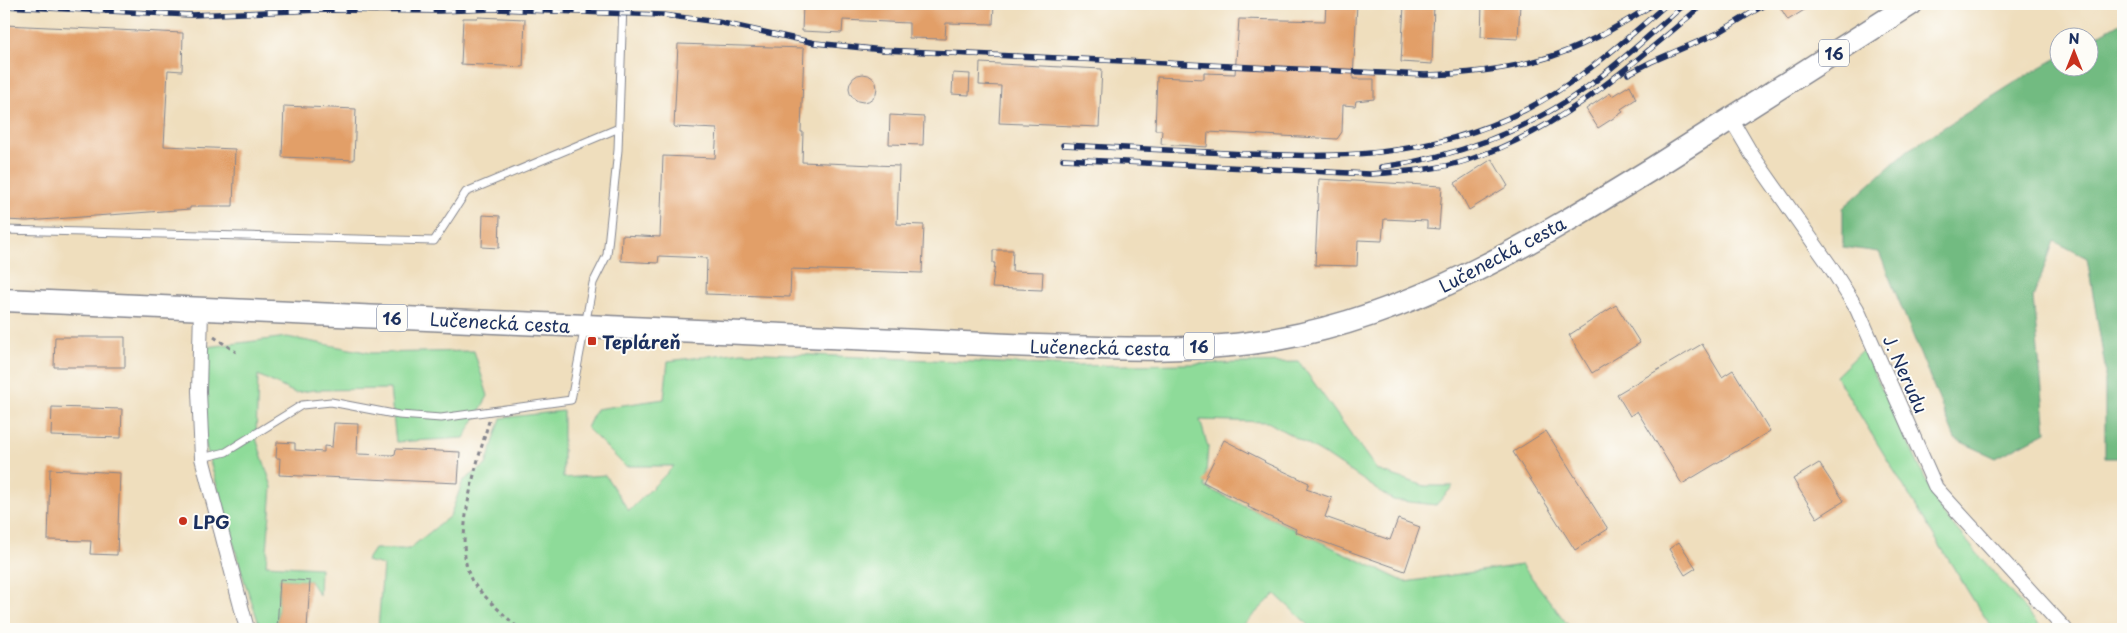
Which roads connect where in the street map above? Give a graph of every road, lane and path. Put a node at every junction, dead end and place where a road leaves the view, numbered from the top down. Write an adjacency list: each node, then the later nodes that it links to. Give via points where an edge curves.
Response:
1 (541, 4): 3 (lane)
2 (1911, 4): 4 (main road, Lučenecká cesta / 16)
3 (623, 6): 5 (lane)
4 (1731, 119): 9 (main road, Lučenecká cesta / 16, via 1597,203 1504,256 1377,313 1275,340 1176,348 1077,347); 16 (street, J. Nerudu, via 1856,309 1936,488)
5 (619, 128): 6 (lane, via 466,192 434,241); 9 (lane, via 606,254 593,283)
6 (4, 230)
7 (4, 300): 8 (main road, Lučenecká cesta / 16)
8 (201, 309): 9 (main road, Lučenecká cesta / 16); 13 (street, via 199,391)
9 (584, 326): 12 (lane, via 571,400)
10 (213, 336): 11 (path)
11 (236, 352)
12 (491, 411): 13 (lane, via 458,417 419,418 346,404 316,402 302,405 226,452); 15 (path, via 468,498 464,554 472,580)
13 (202, 458): 14 (street)
14 (247, 629)
15 (519, 629)
16 (2065, 629)

